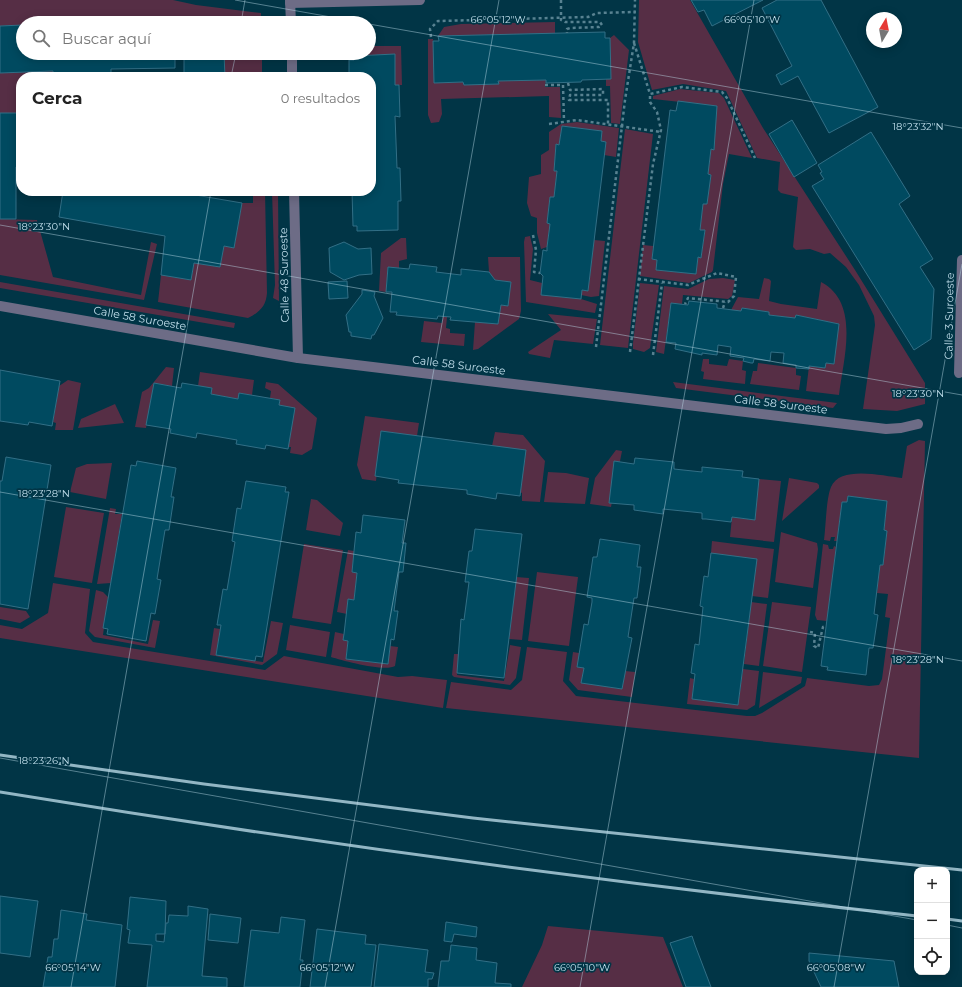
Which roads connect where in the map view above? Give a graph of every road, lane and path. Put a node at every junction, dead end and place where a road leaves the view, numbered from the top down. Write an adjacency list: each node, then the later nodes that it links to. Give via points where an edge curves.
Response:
1 (420, 0): 4 (street)
2 (561, 0): 7 (path)
3 (635, 0): 5 (path)
4 (290, 1): 6 (street)
5 (635, 12): 7 (path, via 597,13 588,17); 10 (path)
6 (291, 16)
7 (561, 18): 8 (path, via 566,22 602,24 599,27 570,28 567,29); 9 (path, via 438,21 430,29)
8 (567, 33)
9 (430, 37)
10 (634, 43): 15 (path); 19 (path)
11 (292, 60): 12 (street)
12 (292, 72)
13 (568, 83): 18 (path, via 570,90 603,89 603,95 570,95 569,100 608,100)
14 (545, 85): 16 (path, via 563,85)
15 (650, 94): 20 (path, via 650,102 657,112); 21 (path, via 682,87 722,92)
16 (564, 121): 17 (path); 18 (path)
17 (549, 124)
18 (608, 124): 19 (path)
19 (623, 126): 20 (path); 32 (path)
20 (661, 132): 26 (path, via 653,164)
21 (755, 158)
22 (294, 196): 35 (street, Calle 48 Suroeste)
23 (533, 235): 25 (path, via 536,250 534,272)
24 (962, 260): 36 (street, Calle 3 Suroeste)
25 (540, 273)
26 (638, 280): 27 (path); 33 (path)
27 (662, 283): 28 (path, via 688,285 717,273 736,277 734,296 732,300); 34 (path)
28 (725, 302): 29 (path, via 688,298); 31 (path)
29 (685, 304)
30 (0, 306): 35 (street, Calle 58 Suroeste)
31 (724, 308)
32 (596, 347)
33 (630, 352)
34 (652, 355)
35 (298, 358): 37 (street, Calle 58 Suroeste, via 886,429)
36 (959, 373)
37 (918, 424)
38 (826, 626): 39 (path, via 823,627 818,648 814,646 815,633)
39 (810, 632)

